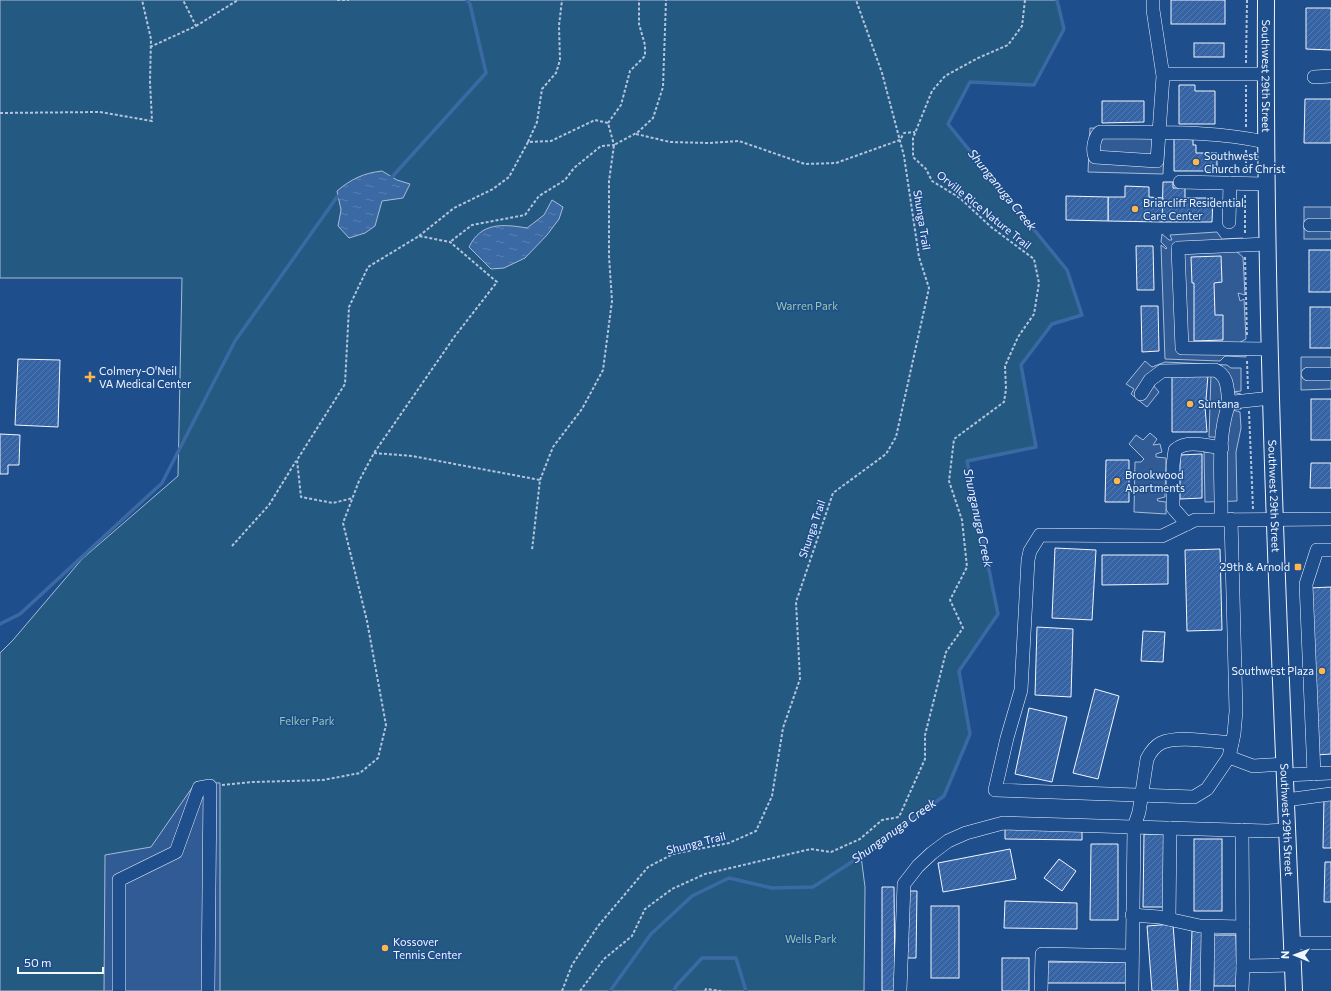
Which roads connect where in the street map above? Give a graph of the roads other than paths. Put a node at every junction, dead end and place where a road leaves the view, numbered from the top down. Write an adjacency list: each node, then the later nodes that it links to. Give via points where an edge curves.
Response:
1 (1153, 0): 3 (street)
2 (1266, 0): 4 (main road, Southwest 29th Street)
3 (1163, 74): 4 (street); 7 (street)
4 (1265, 74): 8 (main road, Southwest 29th Street)
5 (1331, 76): 6 (street)
6 (1314, 77)
7 (1159, 133): 7 (street, via 1157,161 1098,158 1093,152 1100,132); 8 (street, via 1218,134)
8 (1265, 142): 11 (main road, Southwest 29th Street)
9 (1180, 182): 10 (street)
10 (1230, 183): 11 (street); 12 (street)
11 (1265, 184): 15 (main road, Southwest 29th Street)
12 (1229, 222)
13 (1310, 225): 14 (street)
14 (1331, 225)
15 (1267, 244): 16 (main road, Southwest 29th Street); 16 (street, via 1178,248 1182,348)
16 (1269, 349): 20 (main road, Southwest 29th Street)
17 (1308, 374): 18 (street)
18 (1331, 374)
19 (1141, 394): 21 (street, via 1150,380 1162,371 1215,370 1226,378)
20 (1270, 398): 21 (street); 24 (main road, Southwest 29th Street)
21 (1229, 404): 22 (street, via 1225,414)
22 (1222, 448): 23 (street); 26 (street, via 1193,444 1176,448 1170,509)
23 (1226, 519): 24 (street); 26 (street, via 1195,520); 28 (street, via 1236,711)
24 (1274, 519): 25 (street); 30 (main road, Southwest 29th Street)
25 (1331, 519)
26 (1187, 524): 34 (street, via 1162,536 1040,534 1028,560 1021,690 995,790)
27 (1331, 550): 32 (street, via 1317,550 1306,584)
28 (1232, 743): 29 (street); 34 (street, via 1172,739 1160,743 1147,759)
29 (1229, 758): 30 (street, via 1253,766); 34 (street, via 1208,789 1194,797)
30 (1284, 770): 32 (street); 35 (main road, Southwest 29th Street)
31 (1331, 773): 32 (street)
32 (1314, 774)
33 (1331, 794): 35 (street)
34 (1141, 795): 36 (street)
35 (1286, 800): 39 (main road, Southwest 29th Street)
36 (1134, 827): 37 (street); 40 (street); 51 (street, via 1003,824 966,833 937,849 918,866 904,884)
37 (1170, 828): 38 (street); 41 (street)
38 (1242, 830): 39 (street); 43 (street)
39 (1287, 830): 44 (main road, Southwest 29th Street)
40 (1132, 915): 41 (street); 46 (street)
41 (1169, 919): 42 (street)
42 (1208, 927): 43 (street); 54 (street)
43 (1243, 927): 48 (street)
44 (1292, 943): 45 (street); 47 (main road, Southwest 29th Street)
45 (1331, 943)
46 (1132, 956): 52 (street, via 1042,954); 53 (street)
47 (1293, 965): 48 (street); 56 (main road, Southwest 29th Street)
48 (1243, 966): 55 (street)
49 (119, 991): 50 (street, via 119,880 176,852 199,788 210,786)
50 (208, 991)
51 (900, 991)
52 (1041, 991)
53 (1132, 991)
54 (1207, 991)
55 (1242, 991)
56 (1294, 991)

